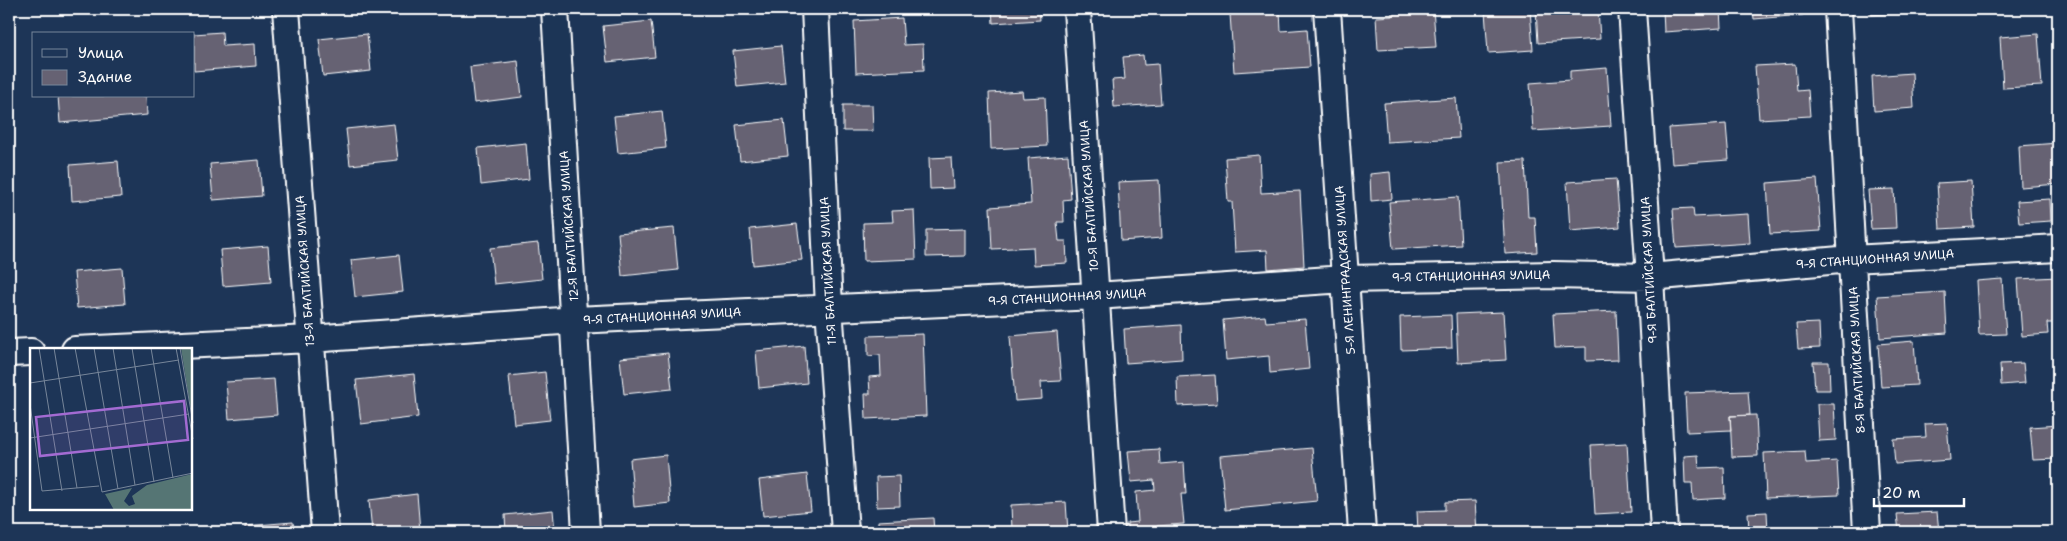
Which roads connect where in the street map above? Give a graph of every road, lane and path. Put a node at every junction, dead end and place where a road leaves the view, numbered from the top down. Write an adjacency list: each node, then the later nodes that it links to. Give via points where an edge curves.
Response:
1 (286, 9): 15 (street, 13-Я БАЛТИЙСКАЯ УЛИЦА)
2 (555, 9): 14 (street, 12-Я БАЛТИЙСКАЯ УЛИЦА)
3 (816, 9): 13 (street, 11-Я БАЛТИЙСКАЯ УЛИЦА)
4 (1077, 9): 12 (street, 10-Я БАЛТИЙСКАЯ УЛИЦА)
5 (1327, 9): 11 (street, 5-Я ЛЕНИНГРАДСКАЯ УЛИЦА)
6 (1632, 9): 10 (street, 9-Я БАЛТИЙСКАЯ УЛИЦА)
7 (1838, 9): 9 (street, 8-Я БАЛТИЙСКАЯ УЛИЦА)
8 (2058, 248): 9 (street, 9-Я СТАНЦИОННАЯ УЛИЦА)
9 (1851, 259): 10 (street, 9-Я СТАНЦИОННАЯ УЛИЦА); 25 (street, 8-Я БАЛТИЙСКАЯ УЛИЦА)
10 (1650, 276): 11 (street, 9-Я СТАНЦИОННАЯ УЛИЦА); 24 (street, 9-Я БАЛТИЙСКАЯ УЛИЦА)
11 (1345, 279): 12 (street, 9-Я СТАНЦИОННАЯ УЛИЦА); 23 (street, 5-Я ЛЕНИНГРАДСКАЯ УЛИЦА)
12 (1096, 296): 13 (street, 9-Я СТАНЦИОННАЯ УЛИЦА); 22 (street, 10-Я БАЛТИЙСКАЯ УЛИЦА)
13 (829, 307): 14 (street, 9-Я СТАНЦИОННАЯ УЛИЦА); 21 (street, 11-Я БАЛТИЙСКАЯ УЛИЦА)
14 (575, 320): 15 (street, 9-Я СТАНЦИОННАЯ УЛИЦА); 20 (street, 12-Я БАЛТИЙСКАЯ УЛИЦА)
15 (310, 338): 16 (street, 9-Я СТАНЦИОННАЯ УЛИЦА); 19 (street, 13-Я БАЛТИЙСКАЯ УЛИЦА)
16 (114, 348)
17 (30, 352): 18 (street)
18 (9, 353)
19 (325, 532)
20 (586, 532)
21 (845, 532)
22 (1111, 532)
23 (1362, 532)
24 (1664, 532)
25 (1867, 532)

